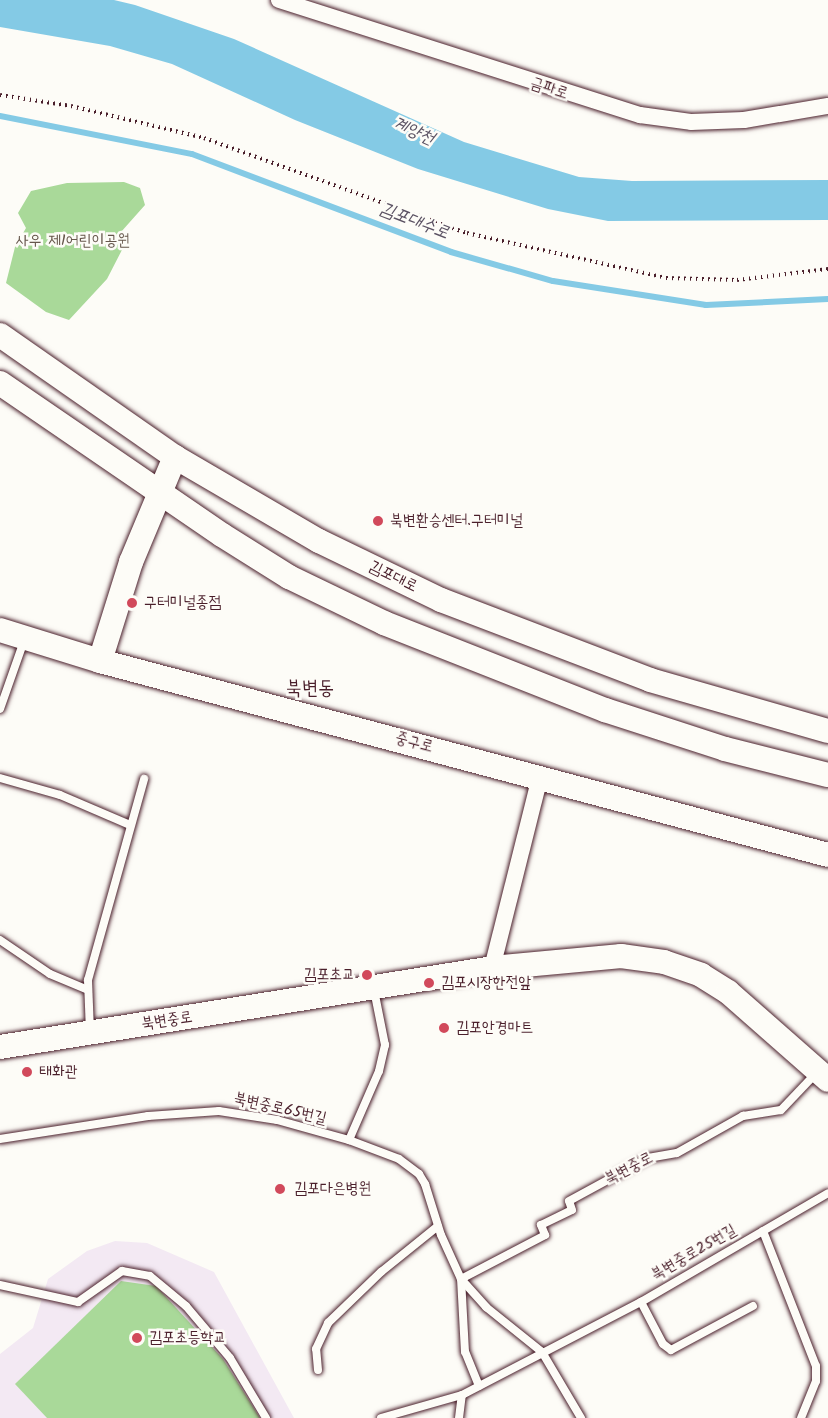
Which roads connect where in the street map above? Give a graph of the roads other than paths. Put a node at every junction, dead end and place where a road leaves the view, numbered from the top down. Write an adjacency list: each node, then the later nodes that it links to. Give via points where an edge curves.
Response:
1 (279, 0): 2 (street, 금파로, via 565,95 640,115 691,122 744,120)
2 (828, 106)
3 (0, 335): 5 (street, 김포대로)
4 (0, 383): 6 (street)
5 (175, 457): 6 (street); 11 (street, 김포대로, via 319,541 441,600 650,680)
6 (159, 494): 9 (street, via 131,562); 12 (street, via 289,577 476,662 714,745)
7 (0, 630): 8 (street, 중구로)
8 (25, 638): 9 (street, 중구로); 10 (lane)
9 (100, 661): 13 (street, 중구로)
10 (0, 709)
11 (828, 731)
12 (828, 775)
13 (540, 777): 17 (street, 중구로); 19 (street)
14 (0, 778): 16 (lane, via 60,795)
15 (144, 779): 16 (lane)
16 (130, 825): 20 (lane)
17 (828, 855)
18 (0, 940): 20 (lane, via 50,975)
19 (492, 969): 21 (street, 북변중로); 24 (street, 북변중로, via 621,956 685,968 728,992)
20 (88, 990): 22 (lane)
21 (374, 990): 22 (street, 북변중로); 26 (lane, via 385,1045 379,1071)
22 (91, 1032): 23 (street, 북변중로)
23 (0, 1047)
24 (823, 1076): 30 (lane, 북변중로, via 781,1110 743,1116 677,1153 648,1158 569,1202 572,1210 541,1225 545,1235)
25 (0, 1139): 26 (lane, 북변중로65번길, via 199,1110 250,1115)
26 (349, 1140): 28 (lane, 북변중로65번길, via 399,1159 419,1174)
27 (828, 1193): 29 (lane, 북변중로25번길)
28 (438, 1226): 30 (lane, 북변중로65번길); 35 (lane, via 381,1272 328,1323 316,1349)
29 (763, 1231): 32 (lane, 북변중로25번길); 42 (lane, 북변중로25번길, via 816,1366 816,1381)
30 (461, 1279): 34 (lane, 북변중로65번길, via 486,1307); 36 (lane, via 465,1352)
31 (0, 1285): 38 (lane, via 28,1288 78,1302 122,1271 150,1276 186,1306 230,1358)
32 (641, 1302): 33 (lane, 북변중로25번길, via 663,1344 671,1350); 34 (lane, 북변중로25번길)
33 (753, 1306)
34 (542, 1352): 36 (lane, 북변중로25번길); 41 (lane)
35 (318, 1370)
36 (479, 1386): 37 (lane, 북변중로25번길)
37 (462, 1395): 39 (lane, 북변중로25번길); 40 (lane)
38 (266, 1418)
39 (381, 1418)
40 (459, 1418)
41 (581, 1418)
42 (801, 1418)

